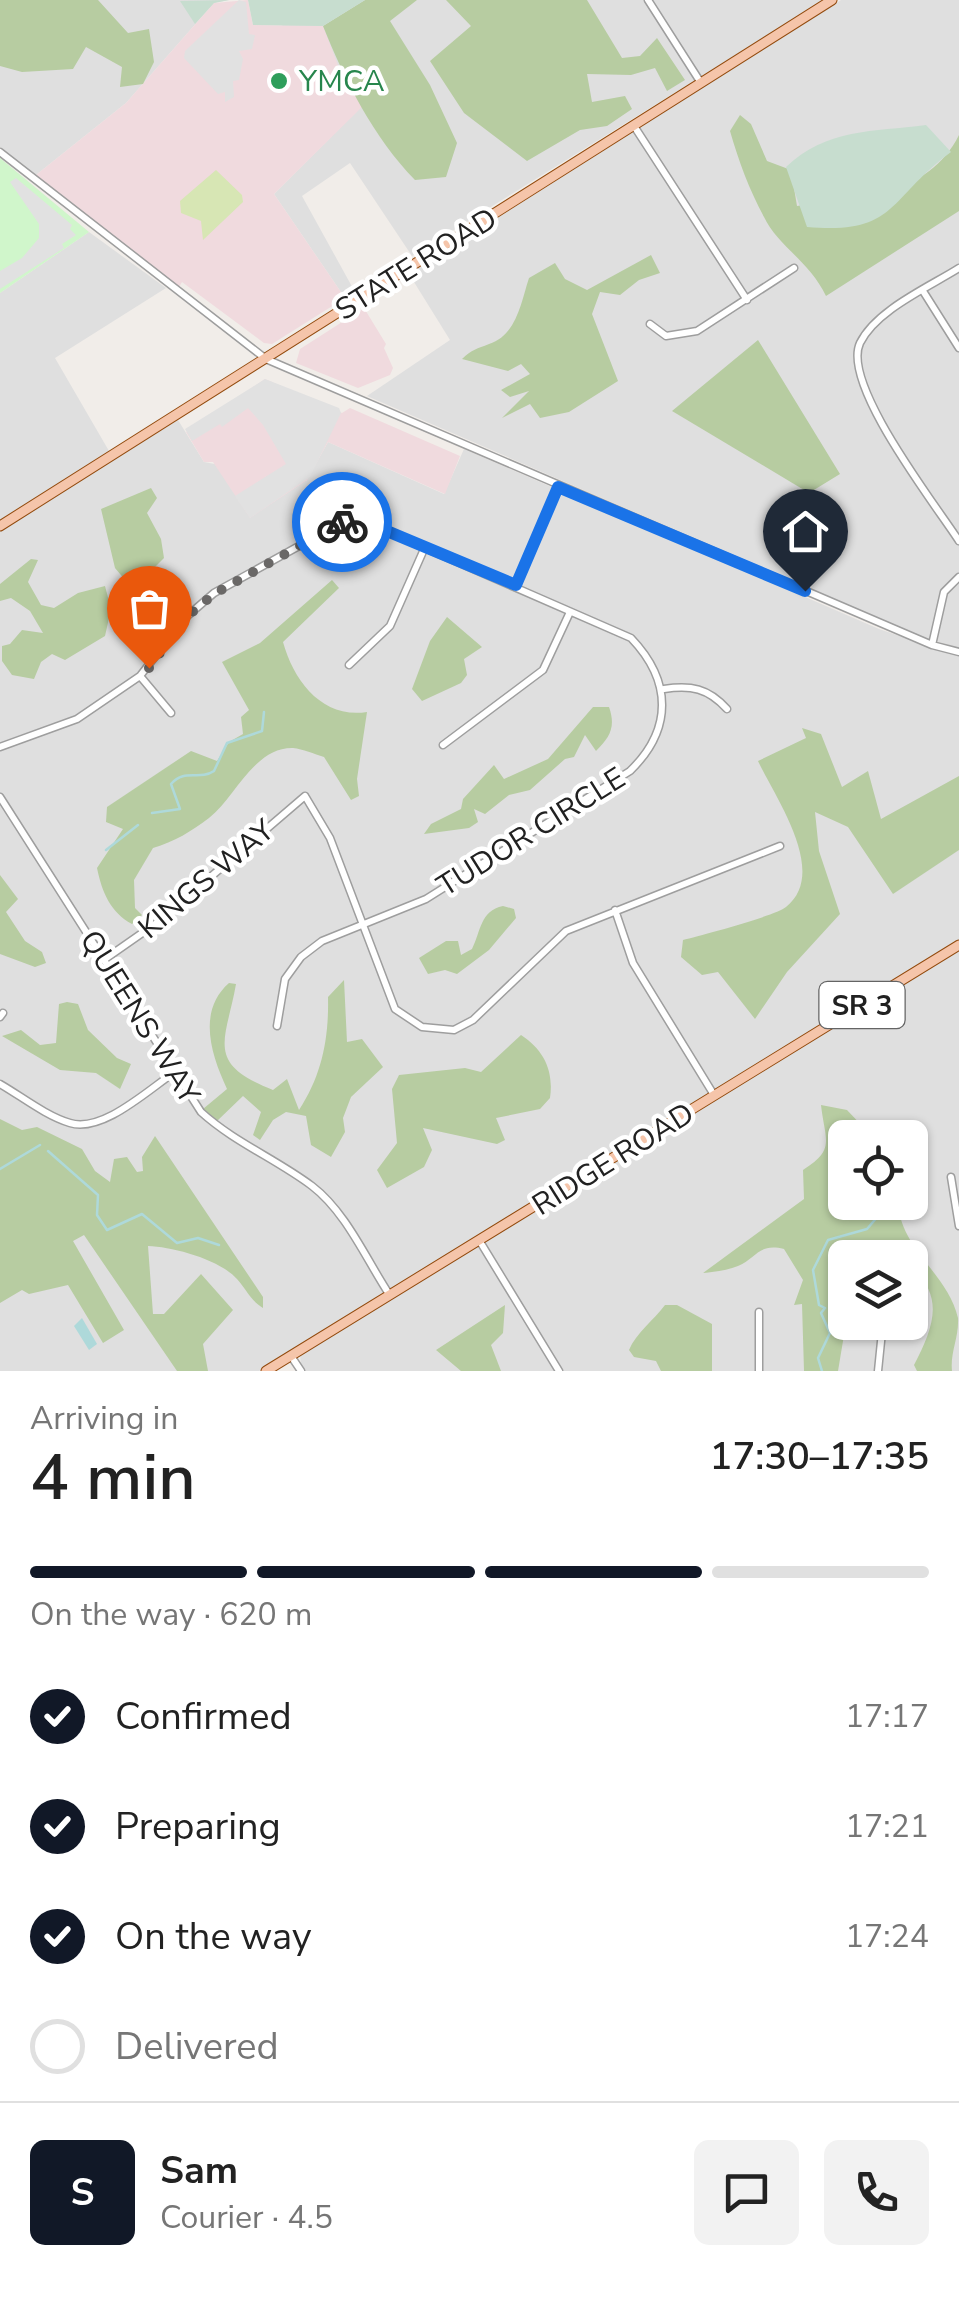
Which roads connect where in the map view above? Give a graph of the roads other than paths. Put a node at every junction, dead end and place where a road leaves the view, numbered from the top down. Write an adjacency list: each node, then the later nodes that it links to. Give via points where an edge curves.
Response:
1 (648, 0): 3 (street)
2 (832, 0): 3 (main road, STATE ROAD)
3 (702, 84): 4 (main road, STATE ROAD)
4 (634, 126): 9 (street); 12 (main road, STATE ROAD)
5 (0, 152): 12 (street)
6 (794, 268): 9 (street)
7 (959, 268): 8 (street)
8 (923, 291): 11 (street); 15 (street, via 876,323 859,345 857,368 869,400)
9 (747, 300): 10 (street, via 696,331 666,336)
10 (650, 324)
11 (959, 348)
12 (266, 359): 13 (street); 14 (main road, STATE ROAD)
13 (558, 487): 18 (street); 20 (street)
14 (0, 526)
15 (959, 542)
16 (425, 547): 18 (street); 22 (street, via 390,626); 23 (street, via 346,520 241,576 196,609)
17 (959, 577): 20 (street, via 944,592)
18 (516, 585): 19 (street)
19 (570, 612): 24 (street, via 631,638); 27 (street, via 543,670)
20 (932, 645): 21 (street)
21 (959, 652)
22 (349, 665)
23 (140, 676): 26 (street); 28 (street, via 76,720)
24 (664, 689): 25 (street, via 713,693); 32 (street, TUDOR CIRCLE, via 661,729 630,771 426,899)
25 (727, 708)
26 (171, 714)
27 (443, 746)
28 (0, 748)
29 (0, 798): 34 (street, QUEENS WAY)
30 (780, 846): 31 (street)
31 (615, 910): 32 (street, via 566,931 473,1020 454,1030 422,1027 395,1009); 38 (street, via 633,963)
32 (364, 924): 34 (street, KINGS WAY, via 330,838 305,796); 35 (street, TUDOR CIRCLE, via 301,957 285,979)
33 (959, 945): 38 (main road, RIDGE ROAD / SR 3)
34 (105, 959): 36 (street, QUEENS WAY)
35 (276, 1026)
36 (175, 1072): 37 (street, via 86,1124 71,1124); 42 (street, QUEENS WAY, via 219,1129 333,1206)
37 (0, 1084)
38 (714, 1096): 41 (main road, RIDGE ROAD / SR 3)
39 (951, 1178): 40 (street)
40 (959, 1226)
41 (480, 1240): 42 (main road, RIDGE ROAD / SR 3); 48 (street)
42 (389, 1294): 45 (main road, RIDGE ROAD / SR 3)
43 (759, 1312): 49 (street)
44 (881, 1340): 50 (street)
45 (291, 1356): 46 (main road, RIDGE ROAD / SR 3); 47 (street)
46 (266, 1371)
47 (300, 1371)
48 (560, 1371)
49 (759, 1371)
50 (878, 1371)

